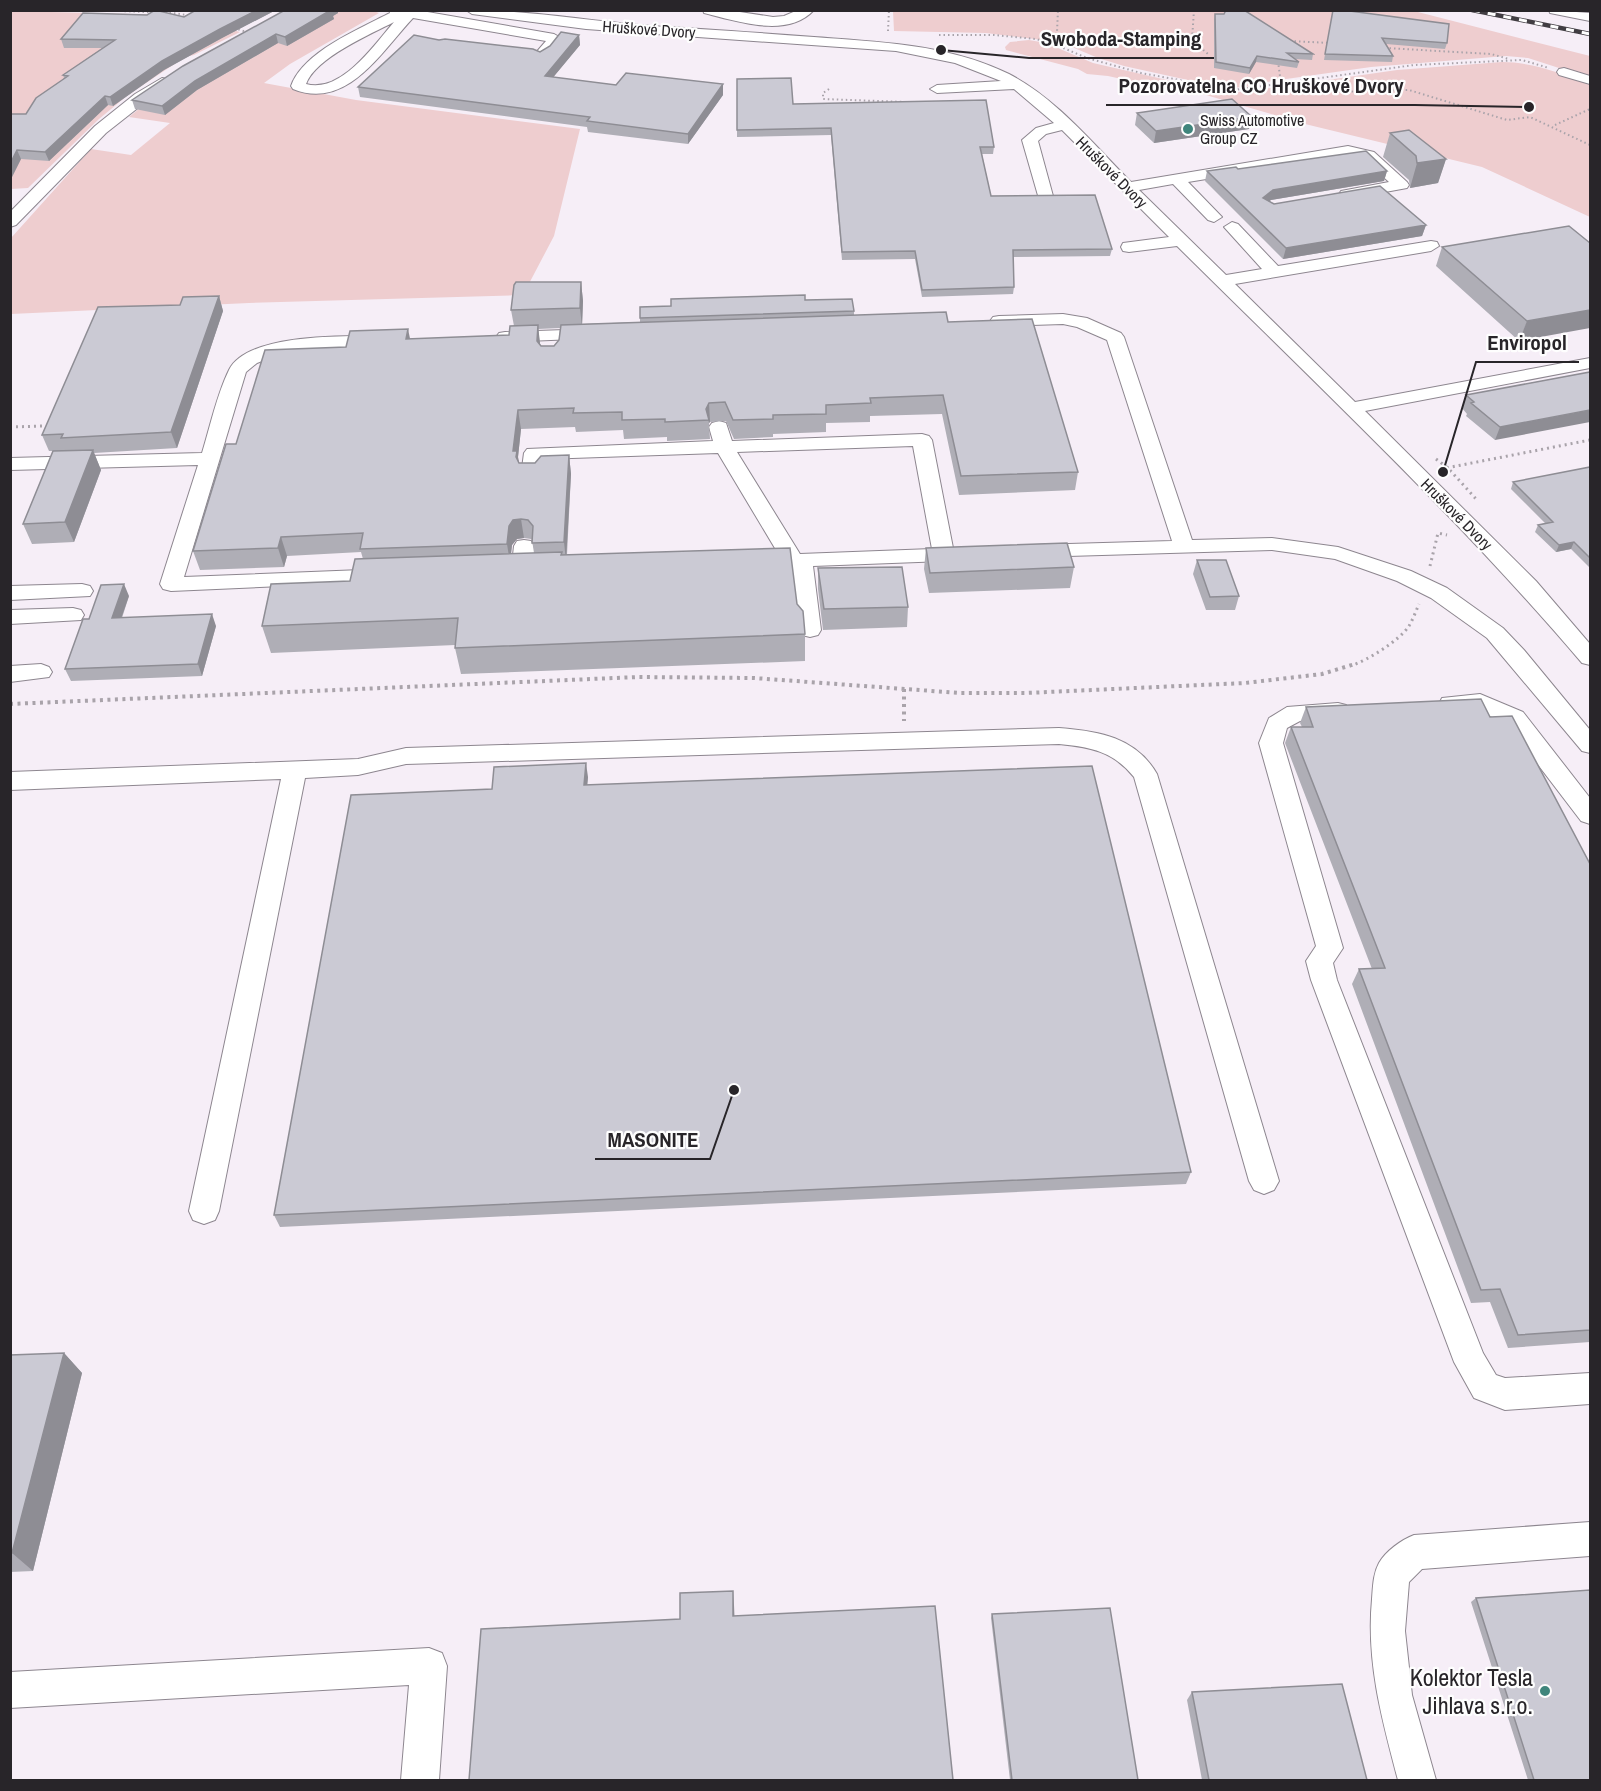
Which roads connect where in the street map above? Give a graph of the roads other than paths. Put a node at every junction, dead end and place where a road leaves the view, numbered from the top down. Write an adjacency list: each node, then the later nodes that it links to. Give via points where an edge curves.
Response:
1 (472, 10): 13 (street, Hruškové Dvory, via 612,32 904,48 969,64)
2 (709, 10): 3 (street, via 768,22 795,18)
3 (808, 10)
4 (1556, 10): 6 (street)
5 (402, 12): 5 (street, via 329,51 300,79 298,86 323,90 344,82); 7 (street)
6 (1590, 17)
7 (458, 23): 8 (street); 9 (street, via 554,38)
8 (446, 37)
9 (540, 56)
10 (1564, 72): 12 (street)
11 (174, 74): 18 (street, via 116,113)
12 (1590, 80)
13 (1017, 85): 14 (street); 15 (street, Hruškové Dvory)
14 (937, 88)
15 (1065, 125): 17 (street, Hruškové Dvory); 20 (street, via 1041,131 1030,141)
16 (1177, 179): 17 (street); 21 (street, via 1348,151 1369,155 1401,185); 22 (street)
17 (1127, 187): 25 (street, Hruškové Dvory)
18 (39, 191): 19 (street); 23 (street)
19 (20, 192)
20 (1045, 196)
21 (1336, 196)
22 (1214, 217)
23 (10, 222)
24 (1232, 226): 28 (street)
25 (1182, 240): 27 (street); 29 (street, Hruškové Dvory)
26 (1431, 246): 28 (street)
27 (1129, 247)
28 (1274, 272): 29 (street)
29 (1221, 281): 37 (street, Hruškové Dvory)
30 (982, 321): 43 (street, via 1063,319 1081,322 1115,337)
31 (610, 334): 32 (street)
32 (552, 336): 33 (street); 35 (street)
33 (482, 338)
34 (400, 340): 39 (street, via 280,348 245,362 238,370)
35 (550, 358)
36 (1590, 363): 37 (street)
37 (1351, 408): 58 (street, Hruškové Dvory, via 1528,586)
38 (721, 437): 41 (street, via 534,453); 46 (street, via 922,440); 47 (street)
39 (210, 459): 40 (street); 52 (street, via 171,584)
40 (10, 464)
41 (531, 476)
42 (524, 546): 50 (street)
43 (1184, 546): 44 (street); 63 (street, via 1272,544 1338,553 1421,583 1495,633)
44 (1012, 552)
45 (989, 553): 46 (street)
46 (944, 555): 47 (street)
47 (797, 560): 48 (street); 57 (street)
48 (734, 563)
49 (545, 570): 50 (street)
50 (522, 571): 51 (street)
51 (487, 572)
52 (405, 575)
53 (82, 591): 54 (street)
54 (11, 594)
55 (72, 615): 56 (street)
56 (10, 617)
57 (810, 630)
58 (1590, 658)
59 (41, 672): 60 (street)
60 (10, 674)
61 (1422, 706): 66 (street, via 1480,702 1515,718)
62 (1365, 709): 69 (street, via 1295,713 1277,724 1271,743 1330,948 1319,961 1324,980 1470,1362 1485,1388 1505,1394)
63 (1590, 745)
64 (295, 770): 65 (street); 67 (street, via 358,767 405,756 1035,737 1096,739 1120,748 1135,759 1145,774); 68 (street)
65 (10, 782)
66 (1590, 815)
67 (1264, 1181)
68 (204, 1211)
69 (1590, 1388)
70 (1590, 1539): 73 (street, via 1414,1552 1392,1574 1388,1630 1395,1695)
71 (10, 1690): 72 (street, via 429,1666)
72 (420, 1780)
73 (1417, 1780)

